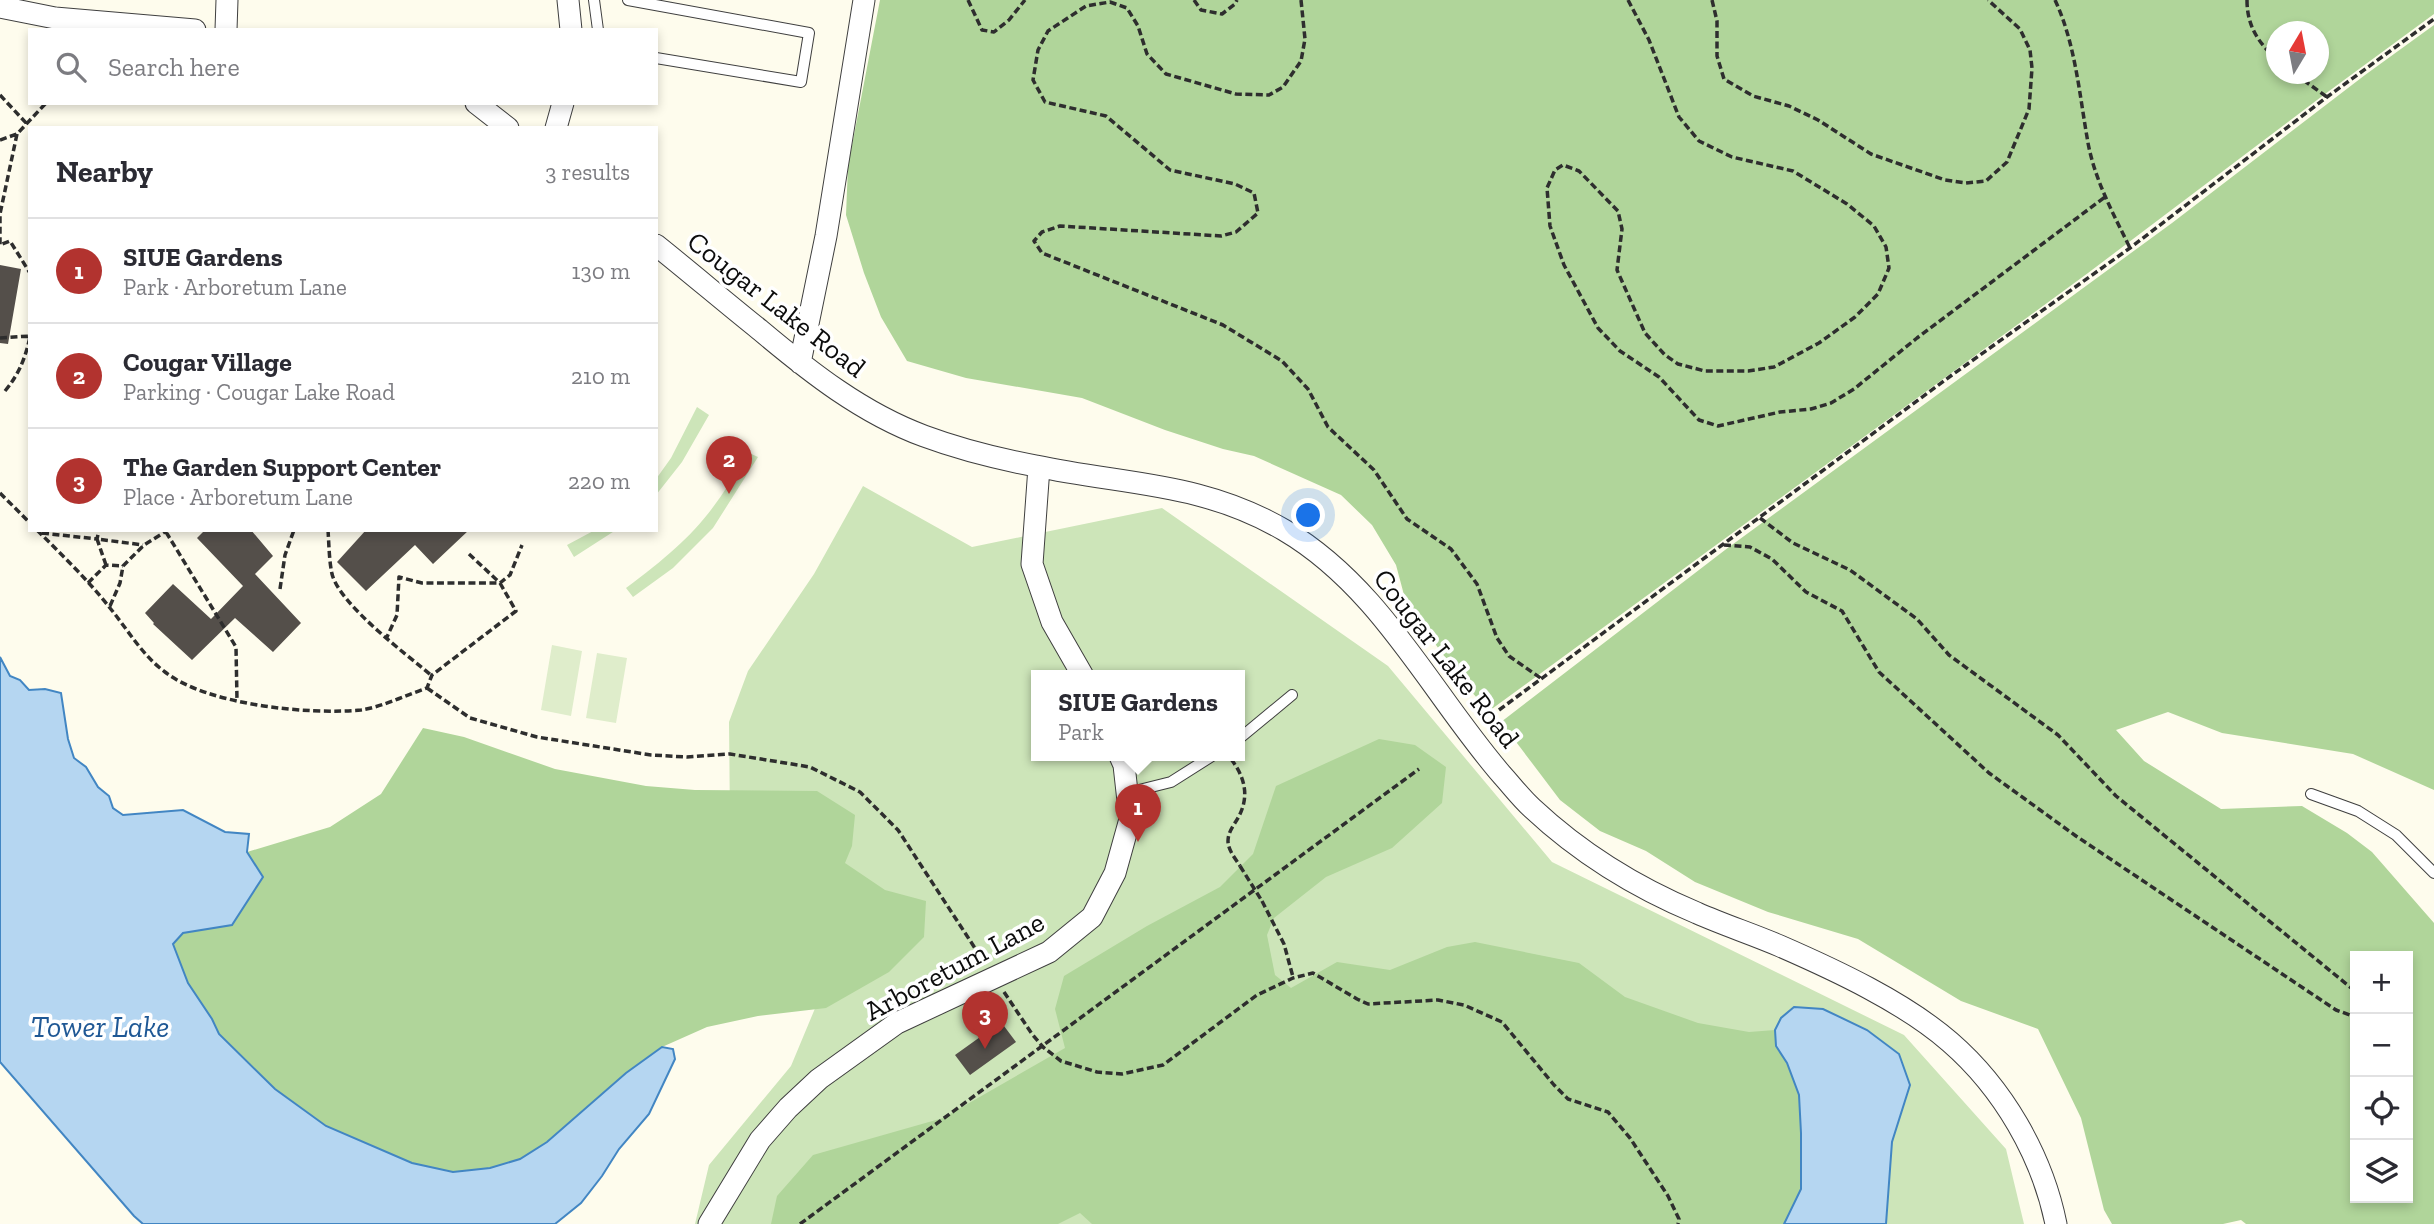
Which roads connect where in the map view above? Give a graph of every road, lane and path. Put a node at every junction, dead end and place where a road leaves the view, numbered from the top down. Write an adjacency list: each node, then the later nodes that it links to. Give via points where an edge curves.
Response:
1 (227, 0): 19 (street)
2 (568, 0): 20 (street)
3 (594, 0): 21 (lane)
4 (628, 0): 23 (lane, via 809,33 801,82)
5 (864, 0): 44 (street)
6 (968, 0): 7 (path, via 982,30 994,32)
7 (1024, 0)
8 (1194, 0): 9 (path, via 1201,10 1222,14)
9 (1237, 0)
10 (1301, 0): 70 (path, via 1305,39 1301,61 1283,87 1269,94 1236,94 1167,74 1147,54 1127,8 1110,2 1086,6 1048,31 1038,50 1033,80 1045,102 1106,116 1170,170 1236,184 1254,193 1258,214 1236,233 1221,236 1060,226 1042,232 1034,242 1042,253 1223,325 1282,361 1308,389 1328,427 1374,470 1407,519 1451,549 1477,584 1508,656)
11 (1628, 0): 35 (path, via 1679,117 1699,141 1732,157 1793,170 1874,226 1886,247 1889,268 1878,294 1819,343 1774,367 1705,371 1678,364 1645,333 1617,270 1622,229 1618,211 1578,171 1563,165 1555,170 1547,188 1550,226 1564,265 1598,328 1619,352 1659,377 1699,420 1718,426 1831,404)
12 (1712, 0): 13 (path, via 1724,79 1753,96 1818,120 1871,154 1966,183 1986,181 2007,162 2029,109 2030,50 2020,29)
13 (1988, 0)
14 (2055, 0): 35 (path, via 2064,19 2082,93 2087,139)
15 (2247, 0): 22 (path, via 2253,33)
16 (0, 7): 18 (street, via 55,18)
17 (2434, 19): 26 (path)
18 (172, 28)
19 (226, 28)
20 (571, 28)
21 (598, 28)
22 (2266, 47)
23 (658, 58)
24 (2309, 84): 26 (path)
25 (0, 95): 30 (path)
26 (2327, 97): 37 (path)
27 (44, 105): 30 (path)
28 (479, 105): 31 (street)
29 (562, 105): 32 (street)
30 (27, 124): 33 (path)
31 (505, 126)
32 (557, 126)
33 (17, 134): 34 (path); 39 (path, via 0,214 0,245 10,241)
34 (0, 141)
35 (2105, 197): 37 (path)
36 (658, 247): 44 (street, Cougar Lake Road)
37 (2130, 248): 48 (path)
38 (28, 258): 39 (path)
39 (22, 259): 40 (path)
40 (28, 270)
41 (28, 337): 42 (path)
42 (0, 338)
43 (28, 345): 45 (path, via 24,362)
44 (800, 363): 46 (street, Cougar Lake Road, via 849,398 924,436)
45 (5, 391)
46 (1039, 467): 68 (street, via 1032,564 1052,622); 87 (street, Cougar Lake Road, via 1178,488 1220,500 1285,530 1315,550 1374,606 1482,752 1529,806 1568,839 1651,892 1830,969 1883,997 1951,1043 1977,1068 2019,1126)
47 (0, 493): 49 (path)
48 (1760, 518): 57 (path); 83 (path, via 1793,542 1850,570 1917,619 1949,655 2058,735 2116,796)
49 (28, 521)
50 (38, 532): 56 (path); 63 (path)
51 (99, 532): 56 (path)
52 (165, 532): 58 (path)
53 (168, 532): 72 (path, via 236,647)
54 (293, 532): 65 (path)
55 (328, 532): 67 (path, via 332,576 346,598)
56 (97, 539): 58 (path); 61 (path)
57 (1722, 544): 70 (path); 84 (path, via 1750,547 1772,559 1806,593 1842,611 1879,672 1989,773 2076,836)
58 (144, 545): 62 (path)
59 (522, 545): 64 (path, via 510,575)
60 (468, 554): 64 (path)
61 (106, 565): 62 (path); 63 (path)
62 (123, 566): 66 (path)
63 (88, 583): 66 (path)
64 (500, 583): 67 (path, via 422,583 399,577 397,615); 69 (path, via 516,611)
65 (280, 589)
66 (110, 607): 72 (path, via 145,655 167,674)
67 (387, 637): 69 (path)
68 (1080, 670)
69 (432, 676): 72 (path, via 427,688 363,710 283,710)
70 (1542, 679): 73 (path)
71 (1292, 695): 74 (lane)
72 (237, 700)
73 (1499, 710)
74 (1245, 734)
75 (1122, 761): 79 (street, Arboretum Lane)
76 (1204, 761): 79 (lane, via 1171,782)
77 (1233, 761): 82 (path, bridge, via 1245,789 1228,837 1230,850 1284,944)
78 (1419, 769): 86 (path)
79 (1127, 793): 85 (street, Arboretum Lane, via 1130,819 1115,873 1092,917 1049,952 897,1023 819,1079 760,1140)
80 (2311, 794): 81 (lane, via 2358,811 2396,835)
81 (2434, 873)
82 (1293, 978)
83 (2350, 987)
84 (2350, 1015)
85 (709, 1224)
86 (800, 1224)
87 (2056, 1224)

